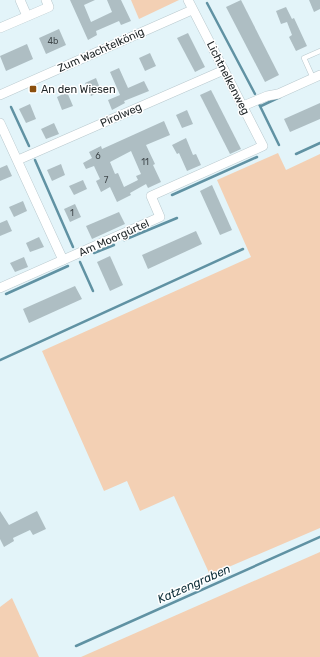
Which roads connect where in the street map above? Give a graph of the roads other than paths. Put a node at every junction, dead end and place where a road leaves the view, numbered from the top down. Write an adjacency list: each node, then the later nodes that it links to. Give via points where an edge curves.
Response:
1 (20, 0): 4 (street)
2 (46, 0): 4 (street, via 49,7)
3 (192, 3): 7 (street, Lichtnelkenweg); 9 (street, Zum Wachtelkönig)
4 (27, 16): 5 (street)
5 (0, 28)
6 (320, 51): 8 (lane, via 304,58)
7 (224, 70): 10 (street, Lichtnelkenweg); 13 (street, Pirolweg)
8 (317, 77): 10 (street)
9 (0, 95)
10 (243, 106): 12 (street, Lichtnelkenweg)
11 (0, 123): 13 (street)
12 (263, 146): 14 (street, Am Moorgürtel, via 151,196 160,217)
13 (18, 160): 14 (street)
14 (63, 260): 15 (street, Am Moorgürtel)
15 (0, 288)

